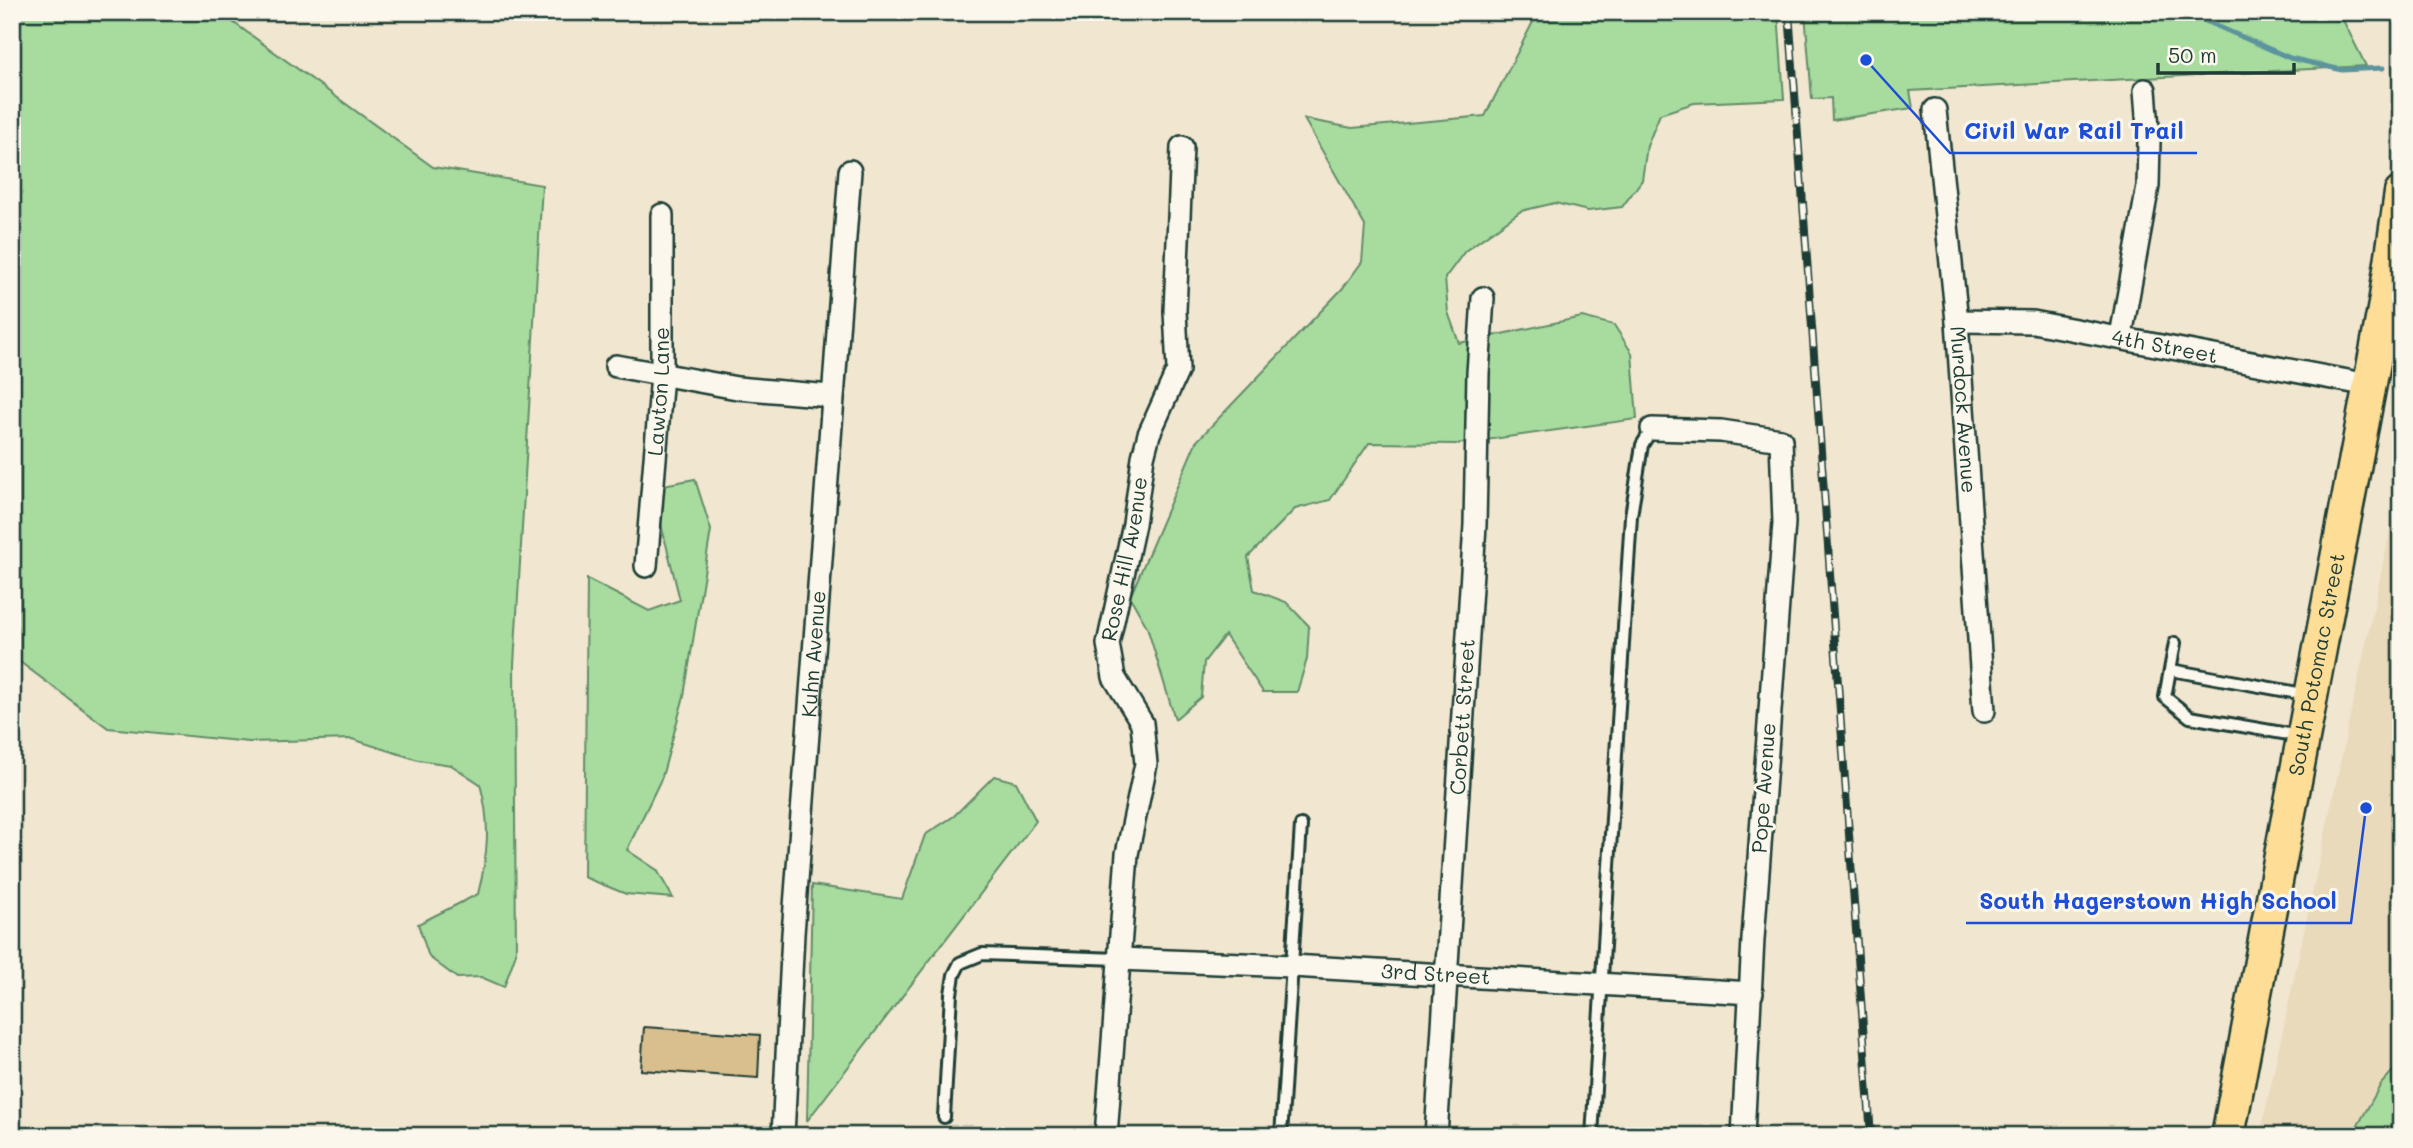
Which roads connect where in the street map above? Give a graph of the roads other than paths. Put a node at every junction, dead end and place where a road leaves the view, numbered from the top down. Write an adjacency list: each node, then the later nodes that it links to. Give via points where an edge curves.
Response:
1 (2145, 90): 10 (street, via 2148,186)
2 (1935, 110): 9 (street, Murdock Avenue)
3 (1182, 148): 24 (street, Rose Hill Avenue, via 1175,311 1178,370 1143,457 1108,644 1114,677 1142,723 1146,740 1143,789 1127,854)
4 (850, 171): 15 (street, Kuhn Avenue)
5 (2401, 193): 8 (main road, South Potomac Street)
6 (662, 215): 13 (street, Lawton Lane)
7 (1483, 298): 26 (street, Corbett Street, via 1475,525)
8 (2393, 305): 11 (main road, South Potomac Street)
9 (1958, 321): 10 (street, 4th Street, via 2034,322); 21 (street, Murdock Avenue)
10 (2121, 336): 14 (street, 4th Street)
11 (2390, 341): 14 (main road, South Potomac Street)
12 (616, 366): 13 (street)
13 (662, 375): 15 (street, via 737,388); 17 (street, Lawton Lane)
14 (2369, 385): 20 (main road, South Potomac Street)
15 (831, 396): 30 (street, Kuhn Avenue)
16 (1652, 429): 27 (lane, via 1642,445 1631,516); 28 (street, Pope Avenue, via 1721,431 1781,440 1784,523)
17 (646, 566)
18 (2175, 643): 19 (lane)
19 (2171, 670): 20 (lane); 22 (lane, via 2165,698 2190,717)
20 (2311, 695): 22 (main road, South Potomac Street)
21 (1984, 711)
22 (2303, 737): 36 (main road, South Potomac Street)
23 (1301, 825): 25 (lane)
24 (1119, 960): 25 (street, 3rd Street); 29 (lane, via 982,954 960,962 951,994); 31 (street, Rose Hill Avenue)
25 (1292, 966): 26 (street, 3rd Street); 32 (lane)
26 (1446, 977): 27 (street, 3rd Street); 33 (street, Corbett Street)
27 (1601, 986): 28 (street, 3rd Street); 34 (lane)
28 (1752, 993): 35 (street, Pope Avenue)
29 (944, 1117)
30 (783, 1136)
31 (1106, 1136)
32 (1281, 1136)
33 (1436, 1136)
34 (1592, 1136)
35 (1744, 1136)
36 (2228, 1136)

